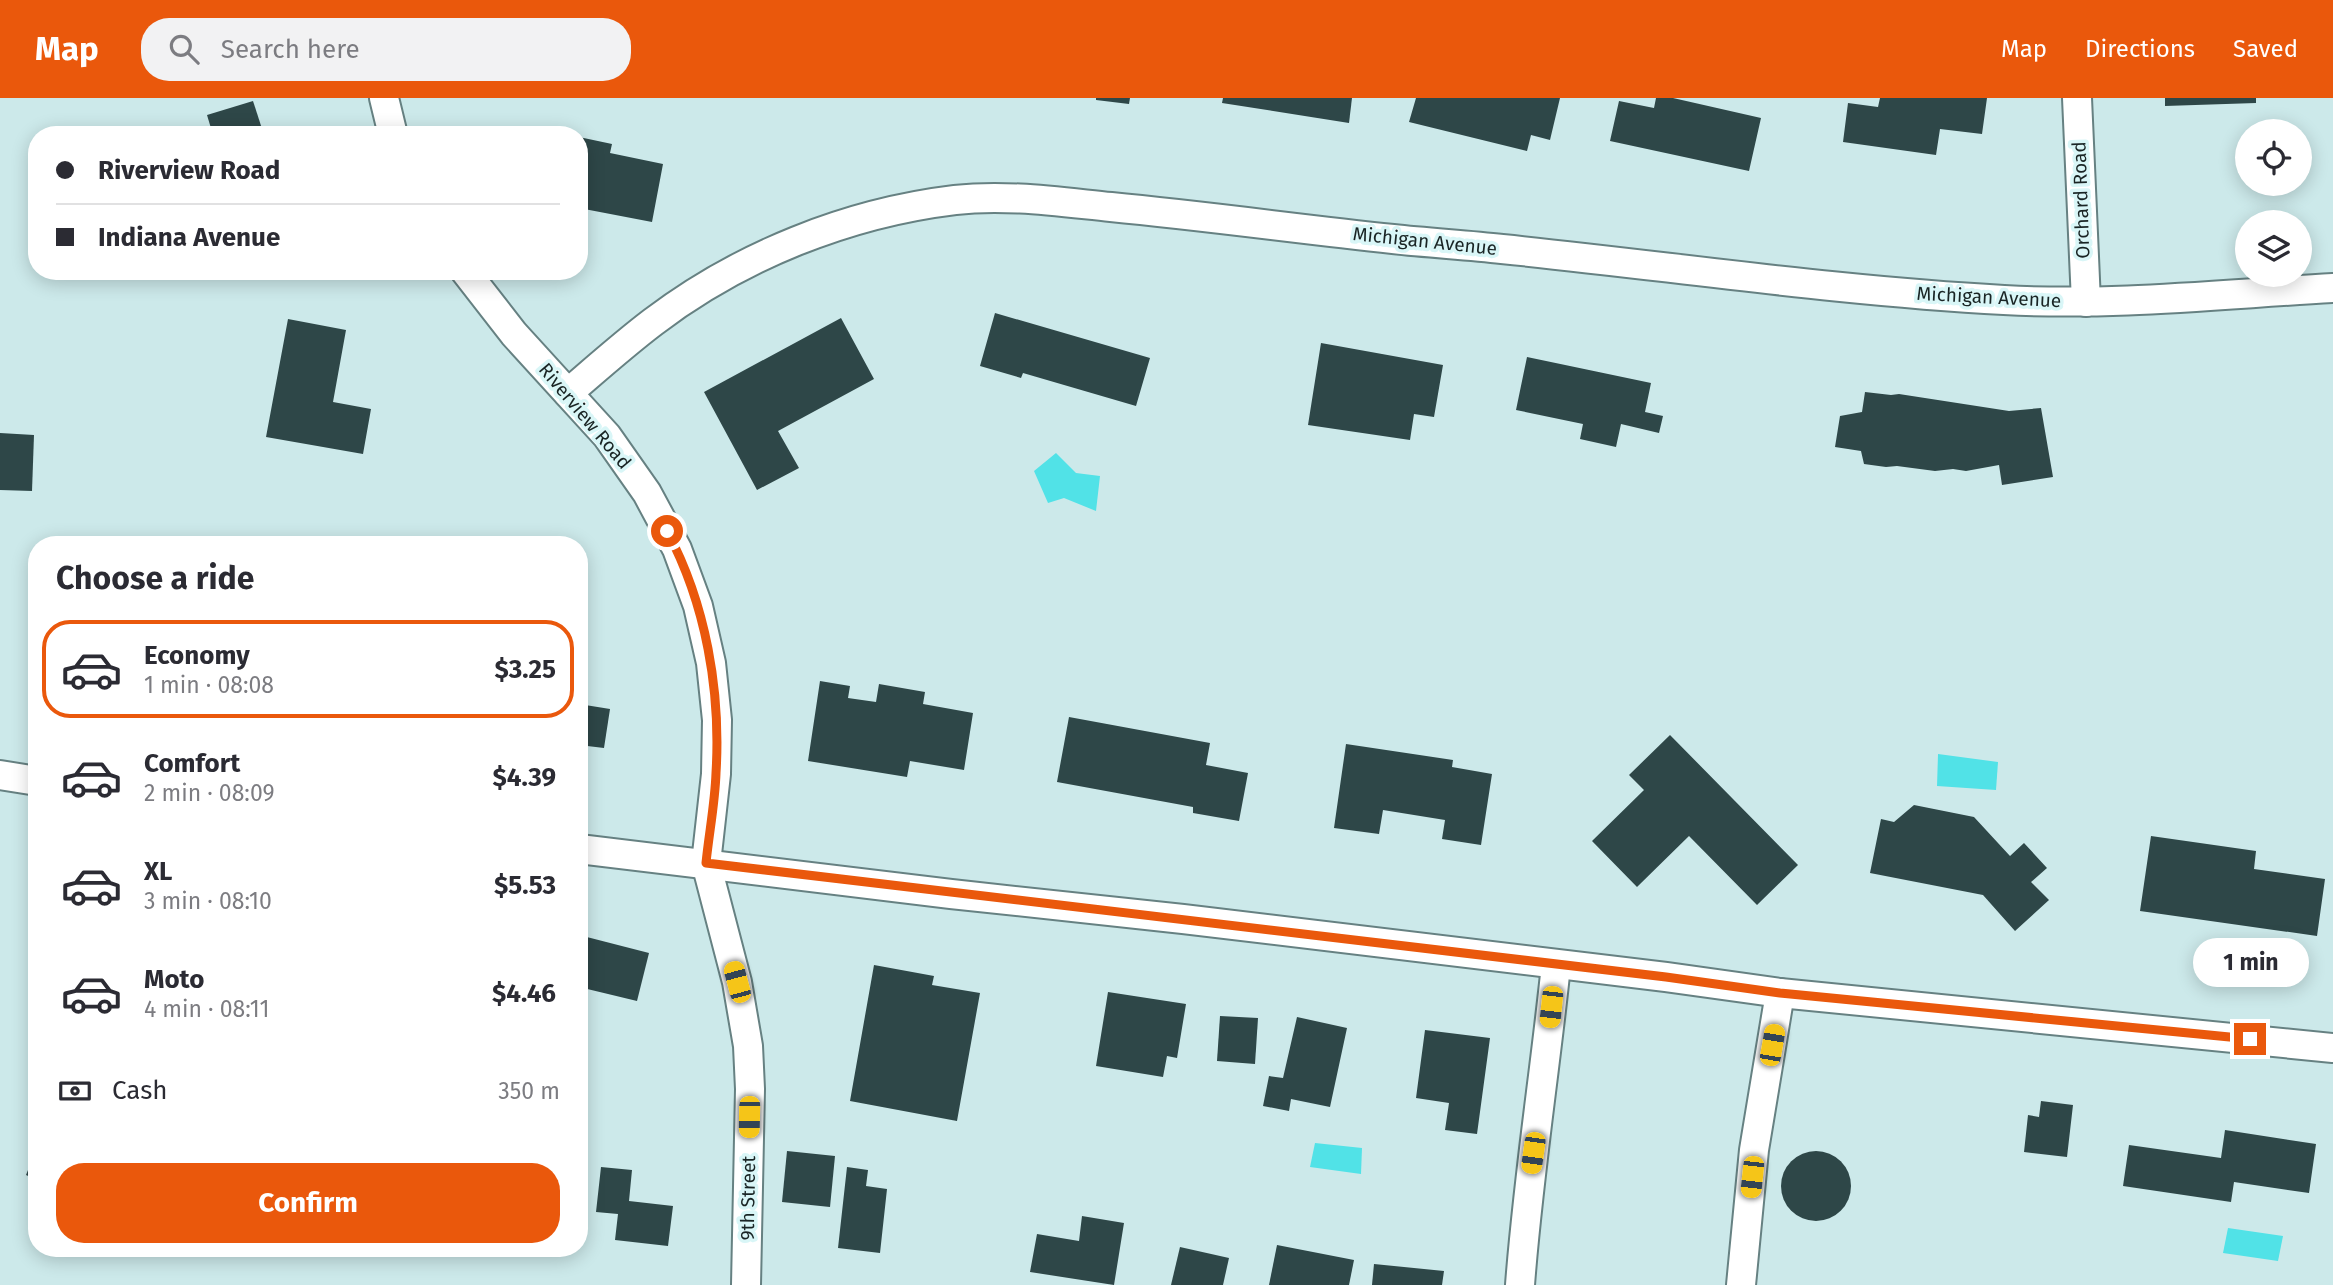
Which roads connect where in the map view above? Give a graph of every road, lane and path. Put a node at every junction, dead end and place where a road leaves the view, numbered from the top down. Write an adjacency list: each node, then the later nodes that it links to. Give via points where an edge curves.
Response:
1 (384, 98): 3 (street)
2 (2077, 98): 6 (street, Orchard Road)
3 (391, 126)
4 (472, 280): 7 (street, Riverview Road)
5 (2333, 288): 6 (street, Michigan Avenue)
6 (2086, 302): 7 (street, Michigan Avenue, via 2004,300 1791,282 1073,203 958,199 892,211 798,239 722,277 653,321)
7 (568, 393): 11 (street, Riverview Road, via 607,436 647,493 677,549 698,606 711,663 716,720 716,774)
8 (0, 775): 9 (street)
9 (28, 780)
10 (588, 850): 11 (street)
11 (706, 863): 12 (street); 15 (street, 9th Street, via 737,982 748,1046)
12 (1556, 965): 13 (street); 16 (street)
13 (1780, 993): 14 (street); 17 (street, via 1754,1150)
14 (2333, 1048)
15 (746, 1285)
16 (1520, 1285)
17 (1741, 1285)

